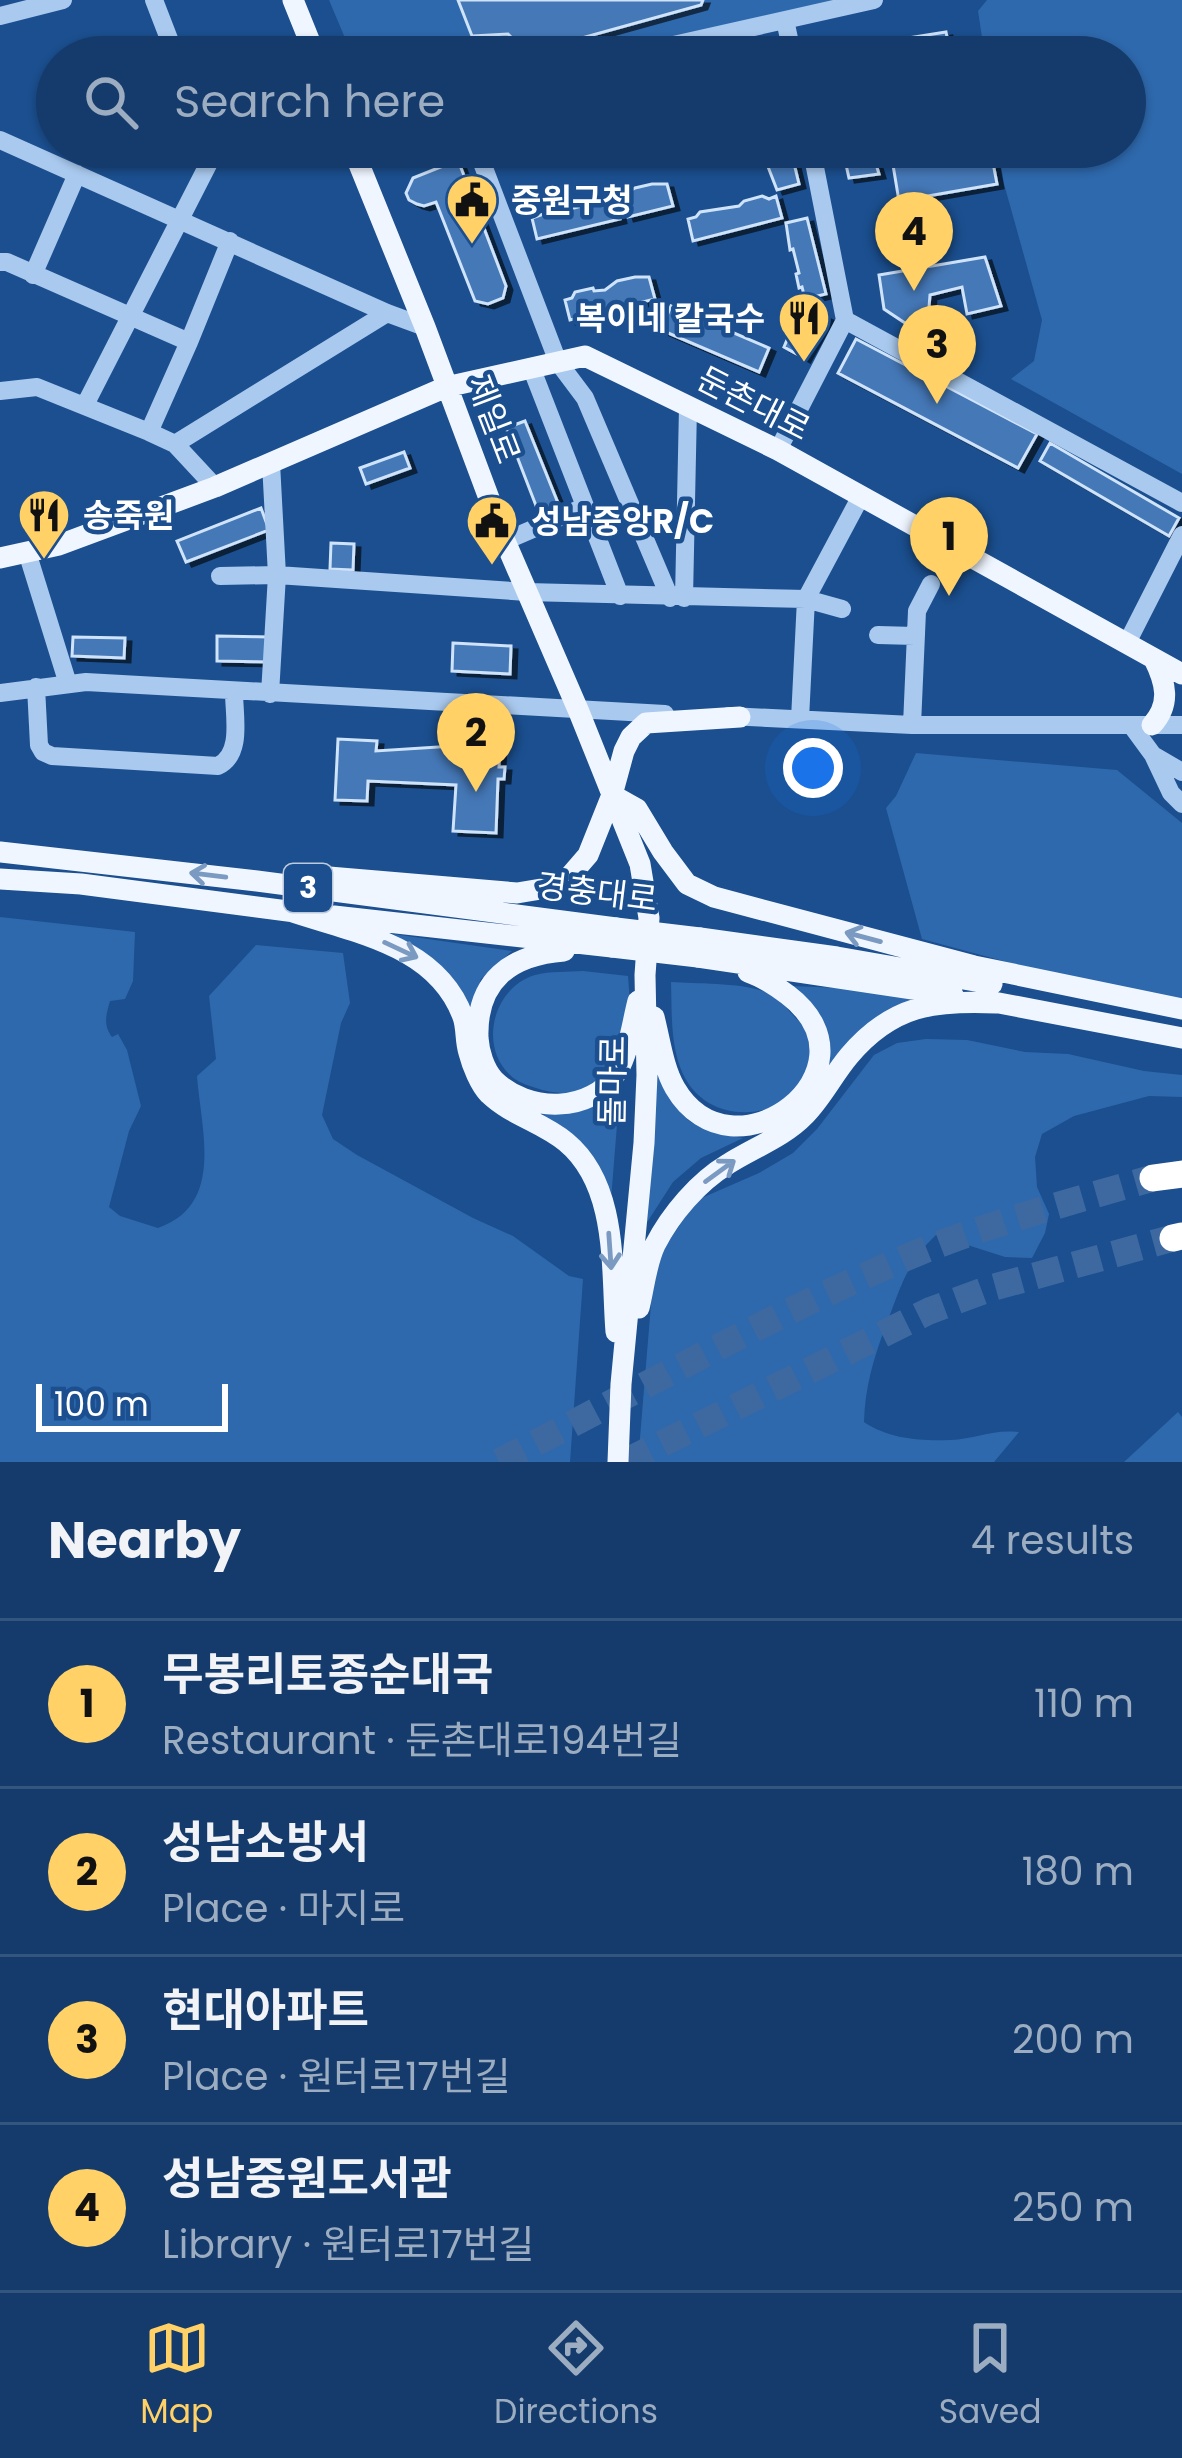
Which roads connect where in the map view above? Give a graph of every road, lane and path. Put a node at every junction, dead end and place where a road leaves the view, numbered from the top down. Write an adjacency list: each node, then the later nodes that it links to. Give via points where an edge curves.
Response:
1 (63, 0): 5 (street)
2 (154, 0): 7 (street)
3 (293, 0): 8 (main road)
4 (874, 0): 6 (street)
5 (0, 16)
6 (785, 20): 9 (street); 10 (street)
7 (168, 36)
8 (308, 36)
9 (714, 36)
10 (789, 36)
11 (0, 140): 12 (street)
12 (36, 156)
13 (63, 168): 18 (street)
14 (209, 168): 19 (street)
15 (361, 168): 26 (main road, 제일로)
16 (484, 168): 28 (street)
17 (815, 168): 25 (street)
18 (77, 174): 19 (street); 22 (street)
19 (179, 219): 20 (street); 24 (street)
20 (230, 241): 23 (street); 27 (street)
21 (0, 262): 22 (street)
22 (33, 275): 24 (street)
23 (387, 313): 26 (street); 35 (street)
24 (128, 316): 27 (street); 32 (street)
25 (845, 320): 36 (street); 40 (street)
26 (425, 327): 30 (main road, 제일로)
27 (189, 342): 34 (street)
28 (558, 362): 29 (main road, 둔촌대로); 33 (main road, 둔촌대로, via 585,356); 51 (street, via 585,398)
29 (531, 367): 30 (main road, 둔촌대로); 41 (street)
30 (446, 387): 37 (main road, 둔촌대로); 43 (main road, 제일로)
31 (0, 391): 32 (street, via 37,387)
32 (85, 405): 34 (street)
33 (688, 407): 36 (main road, 둔촌대로); 51 (street)
34 (149, 432): 35 (street)
35 (175, 444): 38 (street)
36 (778, 450): 39 (main road, 둔촌대로)
37 (271, 464): 38 (main road, 둔촌대로); 46 (street)
38 (215, 487): 44 (main road, 둔촌대로)
39 (861, 496): 52 (street); 56 (main road, 둔촌대로)
40 (1182, 503)
41 (584, 507): 43 (street); 50 (street)
42 (1182, 535): 56 (street)
43 (505, 541): 49 (main road, 제일로)
44 (27, 552): 45 (main road, 둔촌대로); 59 (street)
45 (0, 558)
46 (278, 574): 47 (street); 49 (street); 63 (street)
47 (220, 576)
48 (931, 584): 55 (street, via 916,611)
49 (527, 592): 50 (street); 64 (main road, 제일로)
50 (620, 596): 51 (street)
51 (677, 598): 52 (street)
52 (806, 599): 53 (street); 66 (street)
53 (842, 609)
54 (878, 635): 55 (street)
55 (915, 636): 67 (street)
56 (1127, 643): 57 (main road, 둔촌대로)
57 (1154, 658): 58 (main road, 둔촌대로); 68 (main road, via 1163,712)
58 (1182, 674)
59 (68, 684): 60 (street); 61 (street)
60 (36, 687): 61 (street, via 39,746 52,756 218,766 234,746); 62 (street)
61 (234, 692): 63 (street)
62 (0, 693)
63 (270, 694): 64 (street)
64 (579, 712): 65 (street); 72 (main road, 돌마로)
65 (740, 717): 66 (street); 72 (main road, via 646,723 631,736)
66 (800, 719): 67 (street)
67 (912, 725): 68 (street)
68 (1142, 725): 69 (street); 70 (street)
69 (1182, 725)
70 (1153, 755): 71 (street); 73 (street)
71 (1182, 772)
72 (613, 795): 76 (main road, via 588,855 548,888 316,875); 80 (main road, 돌마로, via 640,864 649,918); 82 (main road, one-way to 72, via 715,897 687,884 637,809)
73 (1182, 804)
74 (0, 852): 76 (main road, 경충대로 / 3, one-way to 74)
75 (0, 879): 77 (main road, 경충대로 / 3)
76 (257, 881): 78 (main road, 경충대로 / 3)
77 (290, 911): 78 (main road, 경충대로 / 3); 86 (main road, one-way to 86, via 422,960 464,1018 486,1091 548,1128 592,1172 608,1222)
78 (614, 938): 79 (main road, 경충대로 / 3, bridge); 80 (main road, via 515,961 494,979 478,1027 479,1053 493,1079 545,1104 594,1096 626,1051)
79 (699, 948): 80 (main road, via 804,1007 817,1032 821,1059 809,1089 785,1114 725,1126 698,1114 670,1076); 81 (main road, 경충대로 / 3); 82 (main road, 경충대로 / 3, via 859,961)
80 (645, 975): 86 (main road, 돌마로, via 644,1143)
81 (997, 1003): 83 (main road, 경충대로 / 3); 86 (main road, one-way to 81, via 654,1248 694,1190 805,1116 873,1031 925,1005)
82 (1182, 1014)
83 (1182, 1038)
84 (1182, 1174): 85 (highway)
85 (1153, 1178)
86 (621, 1384): 87 (main road, 돌마로)
87 (618, 1462)

